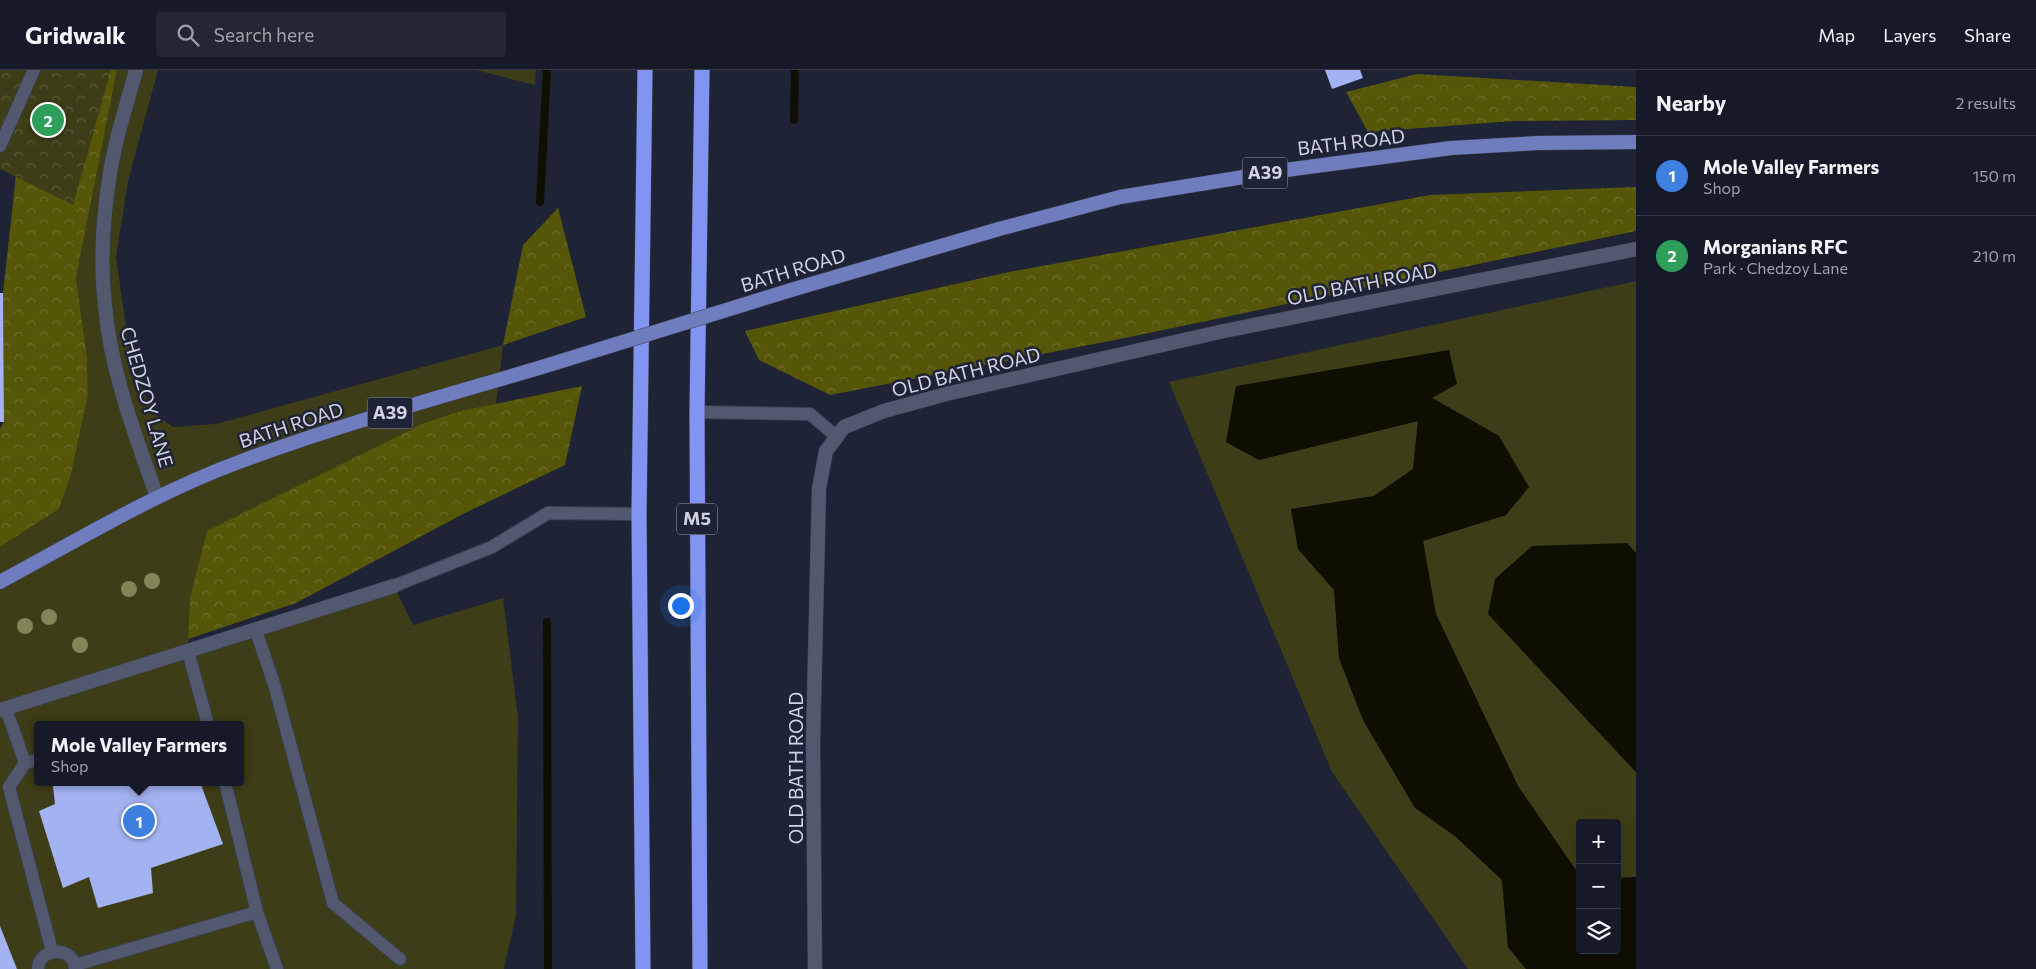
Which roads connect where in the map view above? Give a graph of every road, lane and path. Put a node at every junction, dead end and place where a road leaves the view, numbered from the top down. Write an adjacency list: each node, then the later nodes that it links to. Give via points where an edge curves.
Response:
1 (34, 70): 6 (lane)
2 (136, 70): 10 (street, CHEDZOY LANE, via 110,172 103,246 104,306 130,421)
3 (645, 70): 11 (highway)
4 (702, 70): 8 (highway, M5)
5 (1636, 142): 10 (main road, BATH ROAD / A39, bridge, via 1451,148 1120,197 791,290 346,426 238,462)
6 (0, 146)
7 (1636, 249): 9 (street, OLD BATH ROAD, via 1224,331 946,394 884,410 844,427)
8 (697, 412): 9 (lane, via 810,414); 28 (highway, M5)
9 (837, 437): 29 (street, OLD BATH ROAD, via 826,451 819,489 813,743)
10 (157, 497): 12 (main road, BATH ROAD / A39)
11 (640, 514): 13 (lane, via 548,513 492,547); 27 (highway)
12 (0, 582)
13 (394, 586): 14 (street)
14 (256, 631): 15 (street); 23 (lane, via 274,684 333,903)
15 (188, 651): 16 (street); 17 (lane)
16 (3, 710): 19 (lane)
17 (207, 721)
18 (34, 761): 19 (lane)
19 (25, 764): 22 (lane, via 9,787)
20 (226, 786): 21 (lane)
21 (257, 912): 24 (lane); 26 (lane)
22 (52, 951): 24 (lane, via 70,956); 25 (lane, via 44,956)
23 (400, 959)
24 (75, 967)
25 (38, 969)
26 (277, 969)
27 (643, 969)
28 (700, 969)
29 (815, 969)

